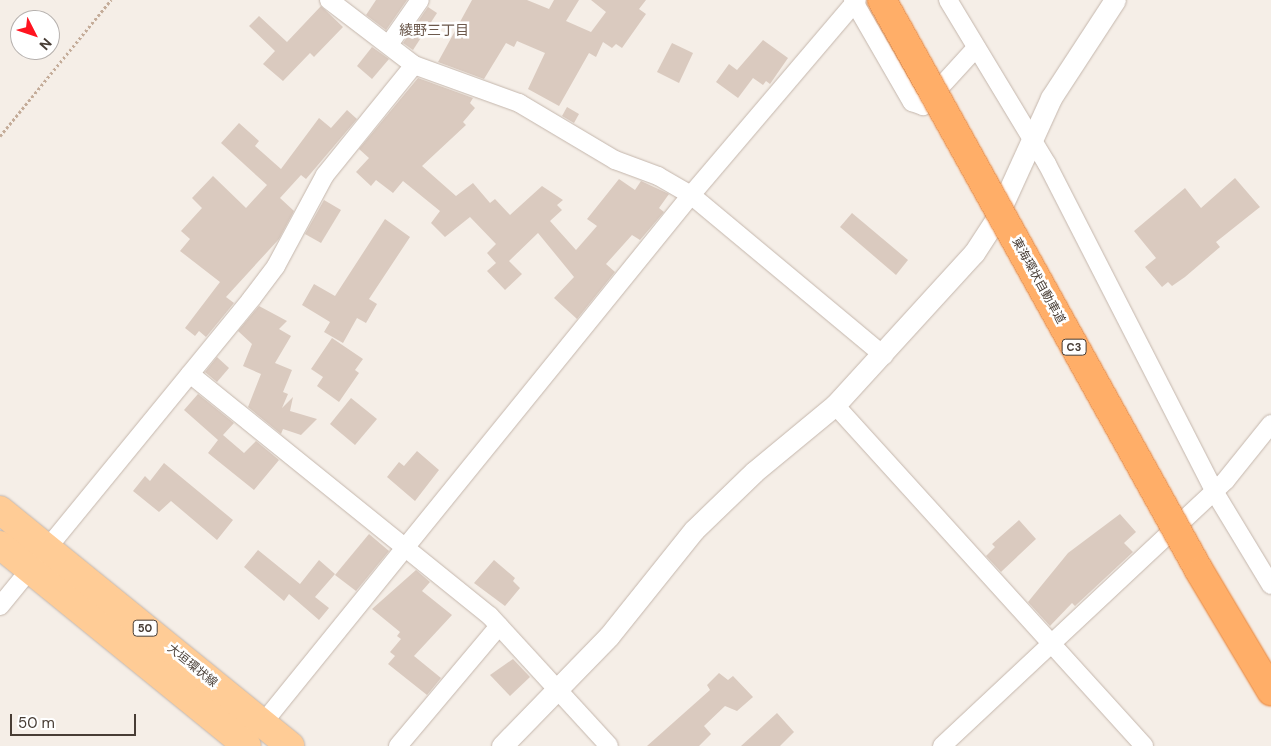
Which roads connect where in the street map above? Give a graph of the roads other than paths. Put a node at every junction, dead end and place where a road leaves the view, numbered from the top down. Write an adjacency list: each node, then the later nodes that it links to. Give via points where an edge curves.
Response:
1 (329, 0): 7 (street, via 337,10)
2 (420, 0): 7 (street)
3 (882, 0): 27 (highway, 東海環状自動車道 / C3, bridge, via 1171,521)
4 (948, 0): 8 (street)
5 (1115, 0): 10 (street, via 1051,98)
6 (855, 1): 8 (street, via 912,102 923,106); 11 (street)
7 (390, 43): 9 (street)
8 (976, 48): 10 (street)
9 (414, 65): 11 (street, via 519,103 614,160 658,176); 13 (street, via 325,175 276,266)
10 (1030, 139): 12 (street, via 995,221 974,254); 16 (street)
11 (691, 195): 12 (street); 20 (street)
12 (884, 356): 14 (street)
13 (190, 374): 19 (street); 20 (street)
14 (835, 405): 25 (street); 26 (street, via 754,472 694,530 609,636)
15 (1271, 424): 16 (street)
16 (1214, 491): 22 (street); 25 (street)
17 (0, 510): 19 (main road, 大垣環状線 / 50)
18 (0, 545): 21 (main road, 50)
19 (47, 547): 21 (street); 28 (main road, 大垣環状線 / 50)
20 (404, 548): 24 (street); 28 (street)
21 (30, 571): 23 (street); 29 (main road, 50)
22 (1271, 585)
23 (0, 606)
24 (499, 626): 26 (street); 31 (street)
25 (1051, 644): 34 (street); 35 (street)
26 (560, 690): 32 (street); 33 (street)
27 (1271, 691)
28 (263, 723): 30 (main road, 大垣環状線 / 50)
29 (246, 746)
30 (290, 746)
31 (398, 746)
32 (502, 746)
33 (609, 746)
34 (942, 746)
35 (1144, 746)

